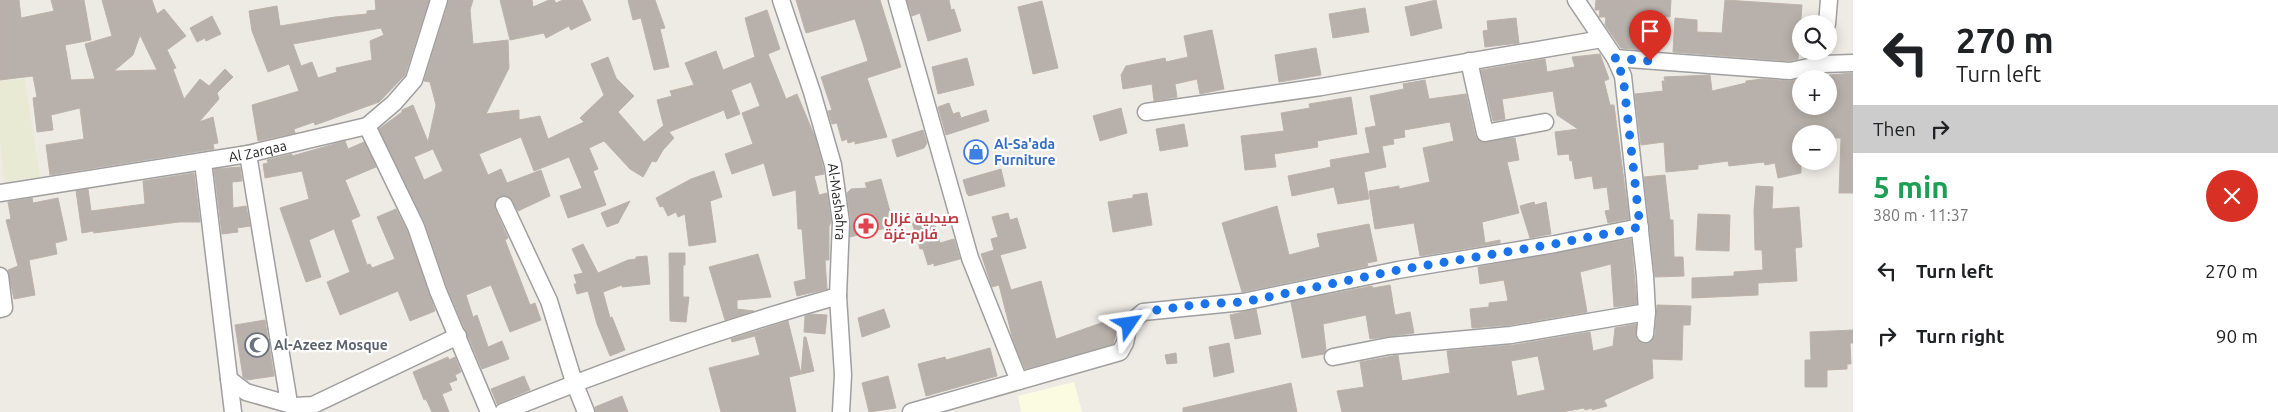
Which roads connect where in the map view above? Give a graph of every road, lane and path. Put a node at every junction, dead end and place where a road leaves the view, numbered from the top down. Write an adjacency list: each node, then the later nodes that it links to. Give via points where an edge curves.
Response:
1 (439, 0): 15 (street, Al Zarqaa, via 414,80)
2 (781, 0): 22 (street, Al-Mashahra, via 832,165 841,222)
3 (896, 0): 29 (street, via 970,258)
4 (1576, 0): 7 (street)
5 (1829, 0): 6 (street)
6 (1828, 15)
7 (1602, 39): 8 (street); 11 (street)
8 (1614, 58): 9 (street, via 1790,71); 20 (street, via 1623,76)
9 (1819, 60)
10 (1836, 60): 12 (street)
11 (1469, 61): 13 (street, via 1321,87); 14 (street, via 1485,133)
12 (1853, 63)
13 (1146, 112)
14 (1545, 122)
15 (367, 126): 16 (street, Al Zarqaa); 26 (street, via 416,227)
16 (248, 154): 17 (street, Al Zarqaa); 31 (street)
17 (204, 162): 18 (street, Al Zarqaa); 28 (street)
18 (0, 193)
19 (504, 205): 30 (street, via 549,301)
20 (1640, 227): 24 (street); 29 (street, via 1244,302 1143,312 1129,324 1120,352)
21 (0, 276): 23 (street, via 4,308)
22 (838, 296): 30 (street, via 750,320); 36 (street, Al-Mashahra, via 843,375)
23 (0, 309)
24 (1647, 312): 25 (street); 27 (street, via 1511,335 1389,346)
25 (1645, 334)
26 (458, 336): 31 (street, via 313,405 301,407); 33 (street)
27 (1333, 357)
28 (229, 379): 31 (street, via 246,392); 32 (street)
29 (1019, 381): 37 (street)
30 (574, 382): 34 (street); 35 (street)
31 (290, 403)
32 (233, 412)
33 (489, 412)
34 (503, 412)
35 (586, 412)
36 (841, 412)
37 (911, 412)

